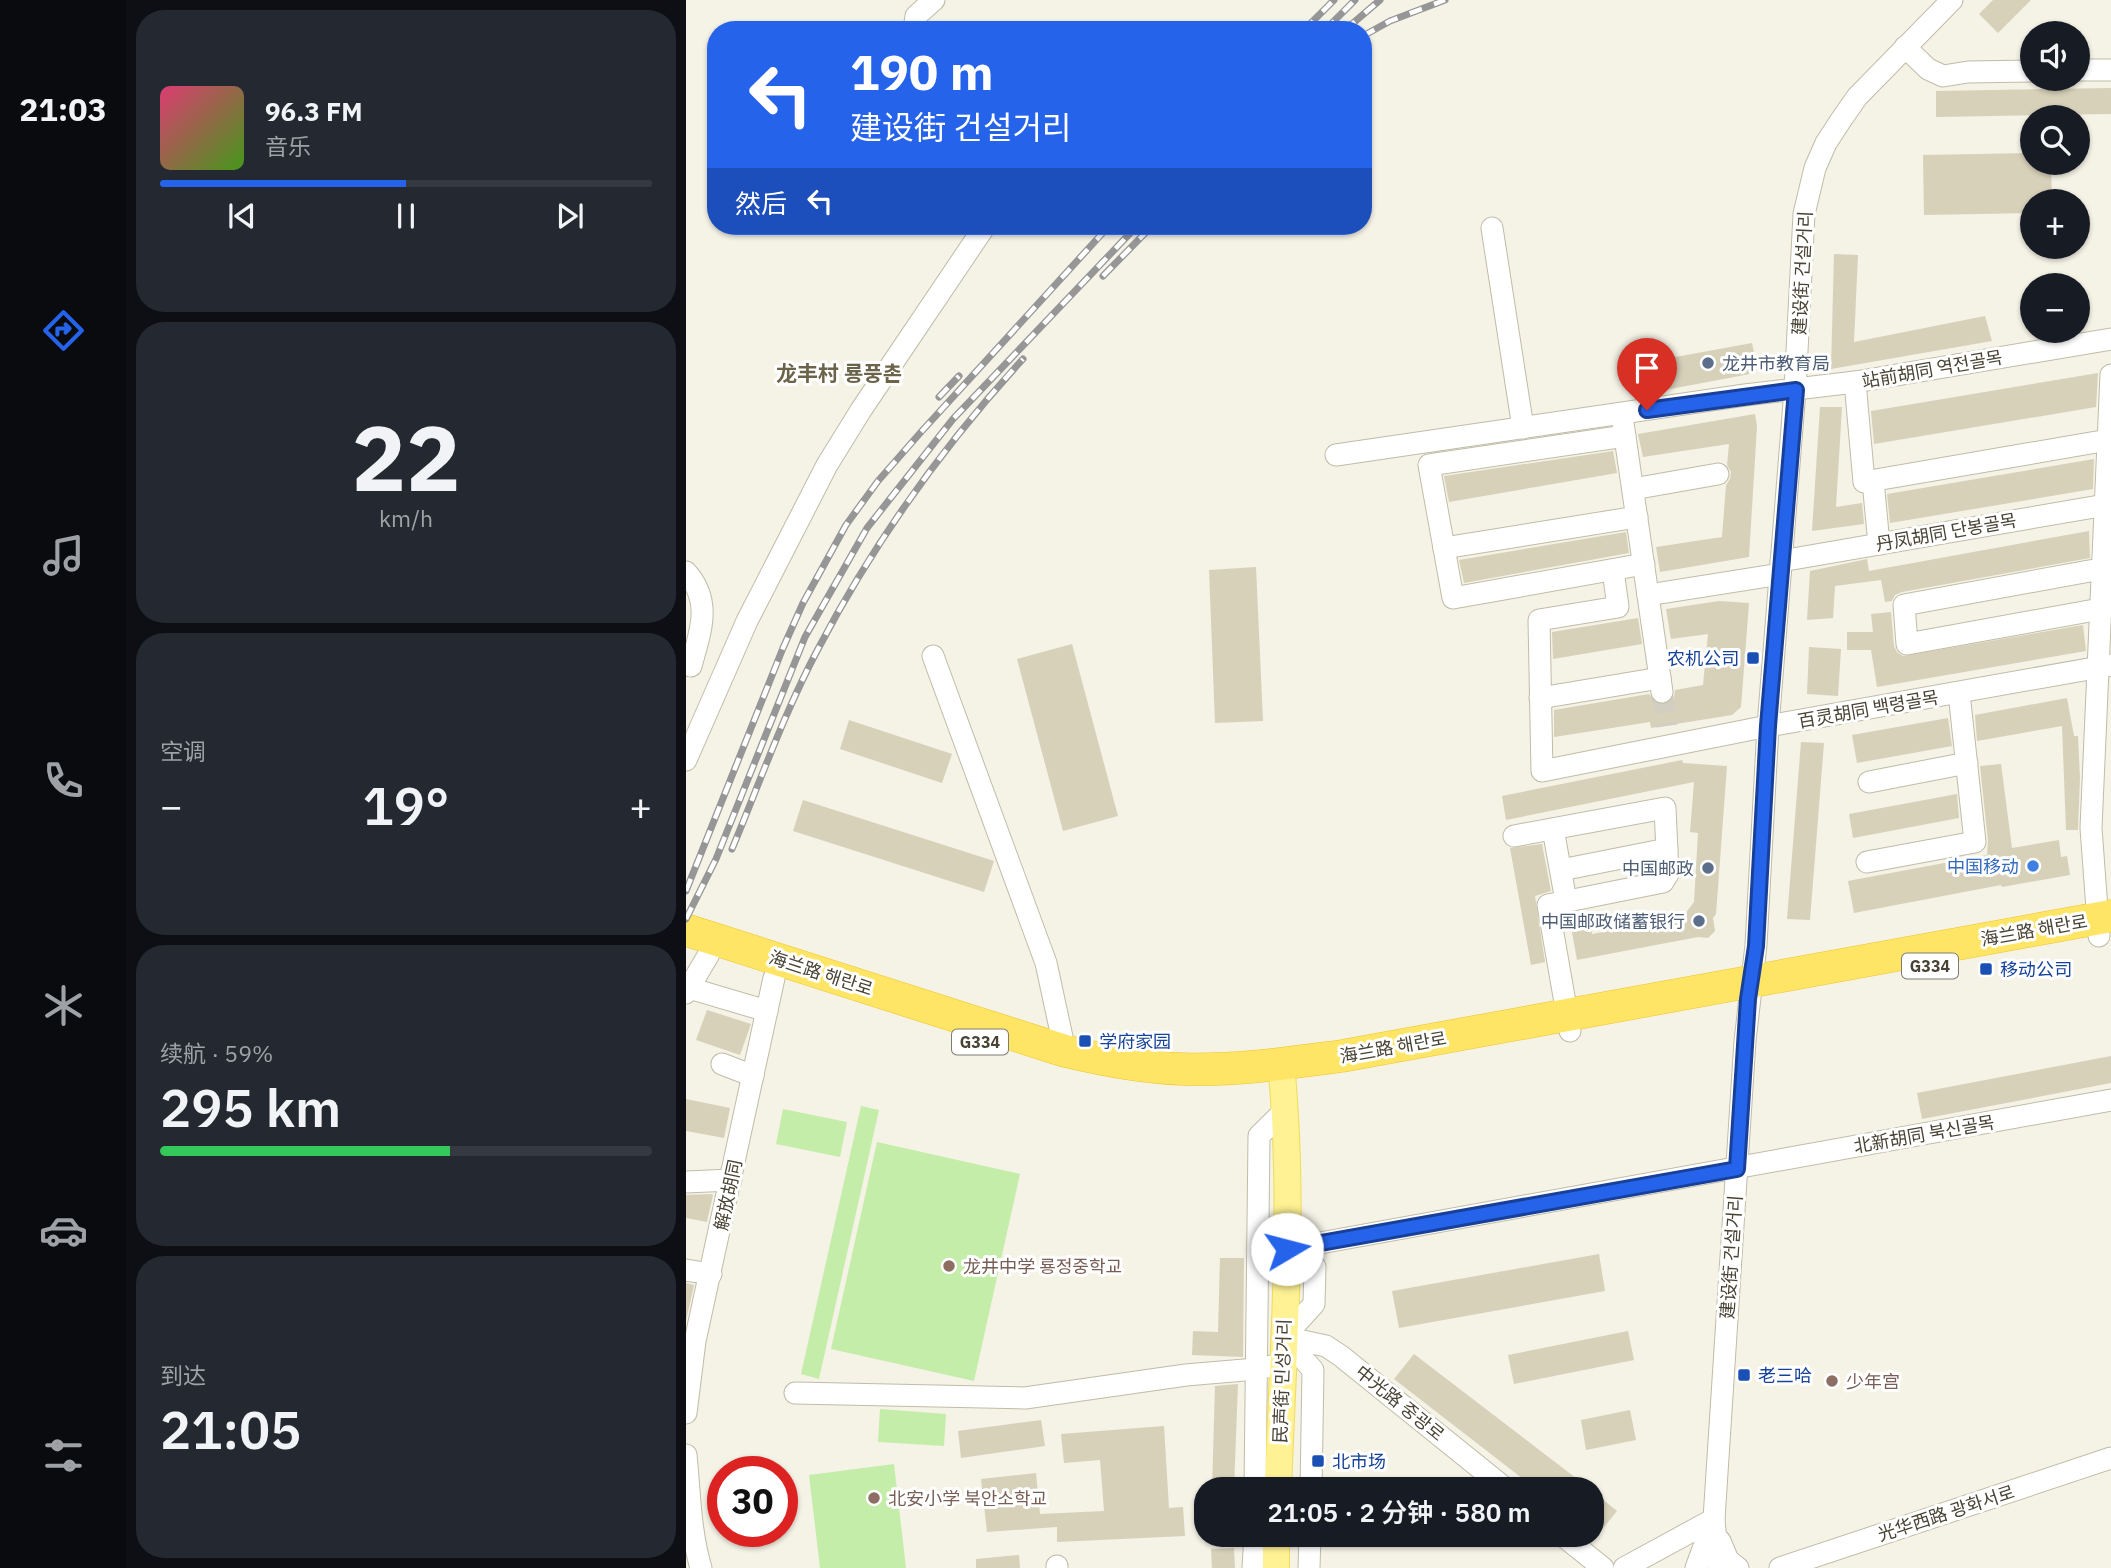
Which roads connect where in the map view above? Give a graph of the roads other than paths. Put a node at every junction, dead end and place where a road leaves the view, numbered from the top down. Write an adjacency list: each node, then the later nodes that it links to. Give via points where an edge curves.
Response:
1 (933, 0): 3 (street)
2 (1952, 0): 4 (street, 建设街 건설거리)
3 (915, 21)
4 (1905, 47): 7 (street, via 1928,69 1943,76); 13 (street, 建设街 건설거리, via 1857,97 1815,168 1804,214)
5 (2111, 69): 6 (street)
6 (2090, 70)
7 (2020, 71)
8 (1492, 228): 15 (street)
9 (979, 235): 36 (street, via 827,466)
10 (2111, 339): 12 (street, 站前胡同 역전골목)
11 (2111, 375): 17 (street)
12 (1855, 382): 13 (street, 站前胡同 역전골목); 20 (street, via 1864,482)
13 (1796, 390): 14 (street, 站前胡同 역전골목); 27 (street, 建设街 건설거리)
14 (1622, 413): 15 (street, 站前胡同 역전골목); 16 (street)
15 (1523, 428): 18 (street, 站前胡同 역전골목)
16 (1625, 436): 21 (street); 25 (street, via 1429,465)
17 (2108, 440): 20 (street); 22 (street)
18 (1336, 454)
19 (1718, 474): 21 (street)
20 (1873, 481): 24 (street)
21 (1633, 489): 23 (street)
22 (2108, 504): 24 (street, 丹凤胡同 단봉골목); 28 (street)
23 (1637, 517): 25 (street); 26 (street)
24 (1879, 544): 27 (street, 丹凤胡同 단봉골목)
25 (1444, 548): 29 (street, via 1453,598)
26 (1644, 564): 29 (street); 31 (street)
27 (1781, 568): 31 (street, 丹凤胡同 단봉골목); 39 (street, 建设街 건설거리)
28 (2106, 568): 32 (street); 32 (street, via 1904,605 1907,644)
29 (1613, 570): 38 (street, via 1618,607 1539,620)
30 (686, 572): 34 (street, via 699,590 703,617)
31 (1648, 595): 38 (street, via 1661,685)
32 (2105, 608): 35 (street)
33 (933, 656): 57 (street, via 1046,963)
34 (688, 667): 36 (street)
35 (2104, 667): 37 (street, 百灵胡同 백령골목); 49 (street, via 2091,828)
36 (723, 673): 40 (street)
37 (1959, 692): 39 (street, 百灵胡同 백령골목); 41 (street)
38 (1540, 698): 39 (street, 百灵胡同 백령골목, via 1542,771 1669,736)
39 (1768, 726): 54 (street, 建设街 건설거리)
40 (686, 760)
41 (1967, 763): 42 (street); 46 (street, via 1975,842)
42 (1869, 782)
43 (1553, 829): 44 (street); 45 (street, via 1665,808); 47 (street)
44 (1514, 836)
45 (1667, 849): 47 (street); 48 (street, via 1664,882)
46 (1867, 862)
47 (1561, 870): 48 (street)
48 (1566, 901): 56 (street, via 1548,905)
49 (2104, 926): 54 (highway, 海兰路 해란로 / G334)
50 (686, 930): 57 (highway, 海兰路 해란로 / G334)
51 (698, 951): 52 (highway, 海兰路 해란로 / G334); 53 (street)
52 (774, 978): 55 (street, 解放胡同); 60 (highway, 海兰路 해란로 / G334, via 1107,1078 1167,1084)
53 (687, 990): 55 (street)
54 (1750, 990): 56 (highway, 海兰路 해란로 / G334); 62 (street, 建设街 건설거리)
55 (767, 1011): 59 (street, 解放胡同)
56 (1569, 1023): 60 (highway, 海兰路 해란로 / G334, via 1342,1056)
57 (1065, 1051): 60 (highway, 海兰路 해란로 / G334)
58 (722, 1064): 59 (street)
59 (753, 1076): 63 (street, 解放胡同)
60 (1283, 1085): 65 (main road, 民声街 민성거리); 71 (street, via 1259,1136)
61 (2111, 1100): 62 (street, 北新胡同 북신골목)
62 (1737, 1169): 65 (street, 北新胡同 북신골목); 80 (street, 建设街 건설거리)
63 (731, 1180): 64 (street); 67 (street, 解放胡同)
64 (686, 1182)
65 (1287, 1249): 68 (main road, 民声街 민성거리)
66 (686, 1270): 67 (street)
67 (711, 1274): 69 (street, 解放胡同)
68 (1284, 1337): 70 (main road, 民声街 민성거리); 78 (street, via 1313,1370); 79 (street, 中光路 중광로, via 1326,1346 1341,1356)
69 (689, 1362): 73 (street, 解放胡同)
70 (1283, 1364): 71 (street); 77 (main road, 民声街 민성거리)
71 (1256, 1369): 72 (street, via 1025,1398); 76 (street)
72 (795, 1393)
73 (686, 1413)
74 (686, 1455): 81 (street)
75 (2111, 1458): 95 (street, 光华西路 광화서로)
76 (1255, 1477)
77 (1278, 1477)
78 (1311, 1477)
79 (1491, 1477)
80 (1714, 1519): 91 (street); 92 (street); 93 (street); 94 (street, via 1723,1553)
81 (690, 1539): 86 (street)
82 (1254, 1547): 87 (street)
83 (1276, 1547): 88 (main road)
84 (1310, 1547): 89 (street)
85 (1577, 1547): 90 (street)
86 (701, 1568)
87 (1253, 1568)
88 (1276, 1568)
89 (1309, 1568)
90 (1602, 1568)
91 (1624, 1568)
92 (1696, 1568)
93 (1718, 1568)
94 (1738, 1568)
95 (1780, 1568)

